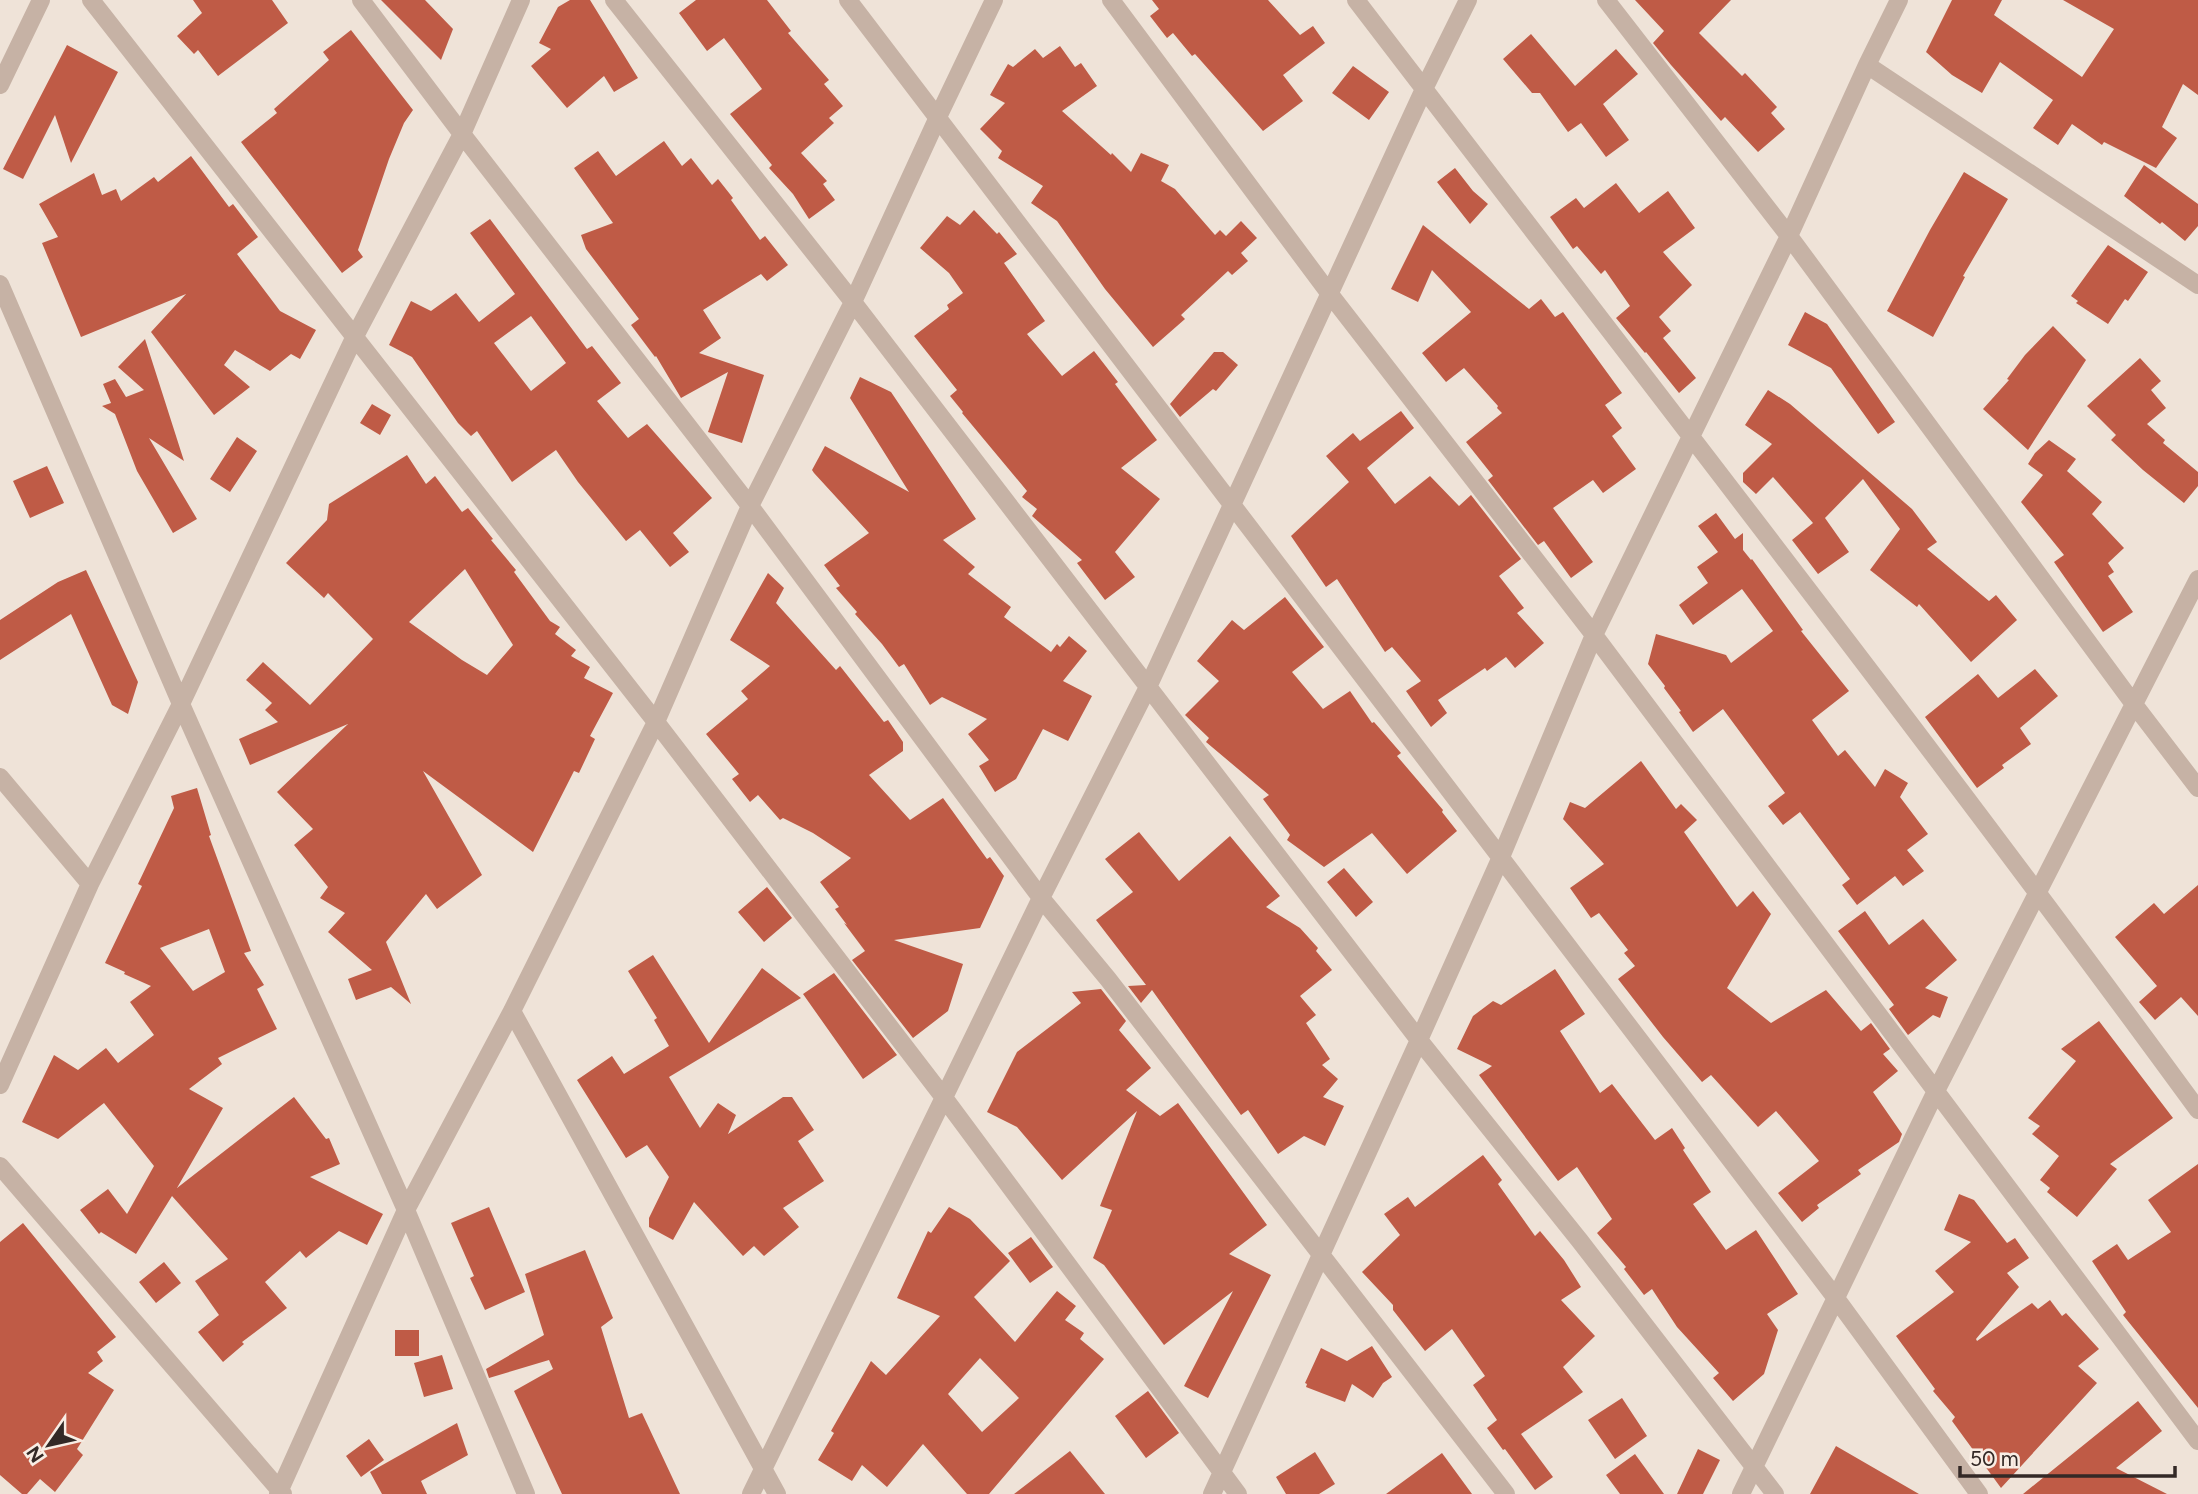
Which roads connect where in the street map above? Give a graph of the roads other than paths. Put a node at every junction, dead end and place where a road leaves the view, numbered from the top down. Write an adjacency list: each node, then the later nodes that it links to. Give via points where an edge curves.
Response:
1 (41, 0): 14 (street)
2 (91, 0): 23 (street)
3 (361, 0): 17 (street)
4 (521, 0): 17 (street)
5 (614, 0): 22 (street)
6 (848, 0): 16 (street)
7 (994, 0): 16 (street)
8 (1111, 0): 21 (street)
9 (1356, 0): 15 (street)
10 (1468, 0): 15 (street)
11 (1606, 0): 18 (street)
12 (1899, 0): 13 (street)
13 (1867, 65): 18 (street); 20 (street)
14 (0, 85)
15 (1424, 89): 21 (street); 24 (street)
16 (938, 117): 22 (street); 25 (street)
17 (462, 134): 23 (street); 26 (street)
18 (1789, 236): 24 (street); 30 (street)
19 (0, 284): 31 (street)
20 (2198, 285)
21 (1329, 293): 25 (street); 28 (street)
22 (853, 302): 26 (street); 29 (street)
23 (354, 338): 31 (street); 32 (street)
24 (1691, 435): 28 (street); 37 (street)
25 (1233, 505): 29 (street); 35 (street)
26 (750, 506): 32 (street); 38 (street)
27 (2198, 579): 30 (street)
28 (1594, 635): 35 (street); 42 (street)
29 (1149, 687): 38 (street); 40 (street)
30 (2133, 703): 34 (street); 37 (street)
31 (181, 704): 36 (street); 46 (street)
32 (656, 722): 39 (street); 43 (street)
33 (0, 777): 36 (street)
34 (2198, 788)
35 (1501, 857): 40 (street); 48 (street)
36 (90, 884): 41 (street)
37 (2038, 891): 42 (street); 44 (street)
38 (1041, 898): 43 (street); 47 (street)
39 (512, 1011): 46 (street); 51 (street)
40 (1419, 1040): 47 (street); 50 (street)
41 (0, 1085)
42 (1936, 1091): 48 (street); 49 (street)
43 (945, 1099): 51 (street); 52 (street)
44 (2198, 1110)
45 (0, 1167): 53 (street)
46 (406, 1210): 53 (street); 54 (street)
47 (1321, 1255): 52 (street); 59 (street)
48 (1835, 1297): 50 (street); 62 (street)
49 (2198, 1441)
50 (1754, 1466): 60 (street); 61 (street)
51 (763, 1469): 55 (street); 56 (street)
52 (1222, 1473): 57 (street); 58 (street)
53 (281, 1493)
54 (526, 1494)
55 (751, 1494)
56 (777, 1494)
57 (1212, 1494)
58 (1238, 1494)
59 (1506, 1494)
60 (1741, 1494)
61 (1774, 1494)
62 (1979, 1494)

